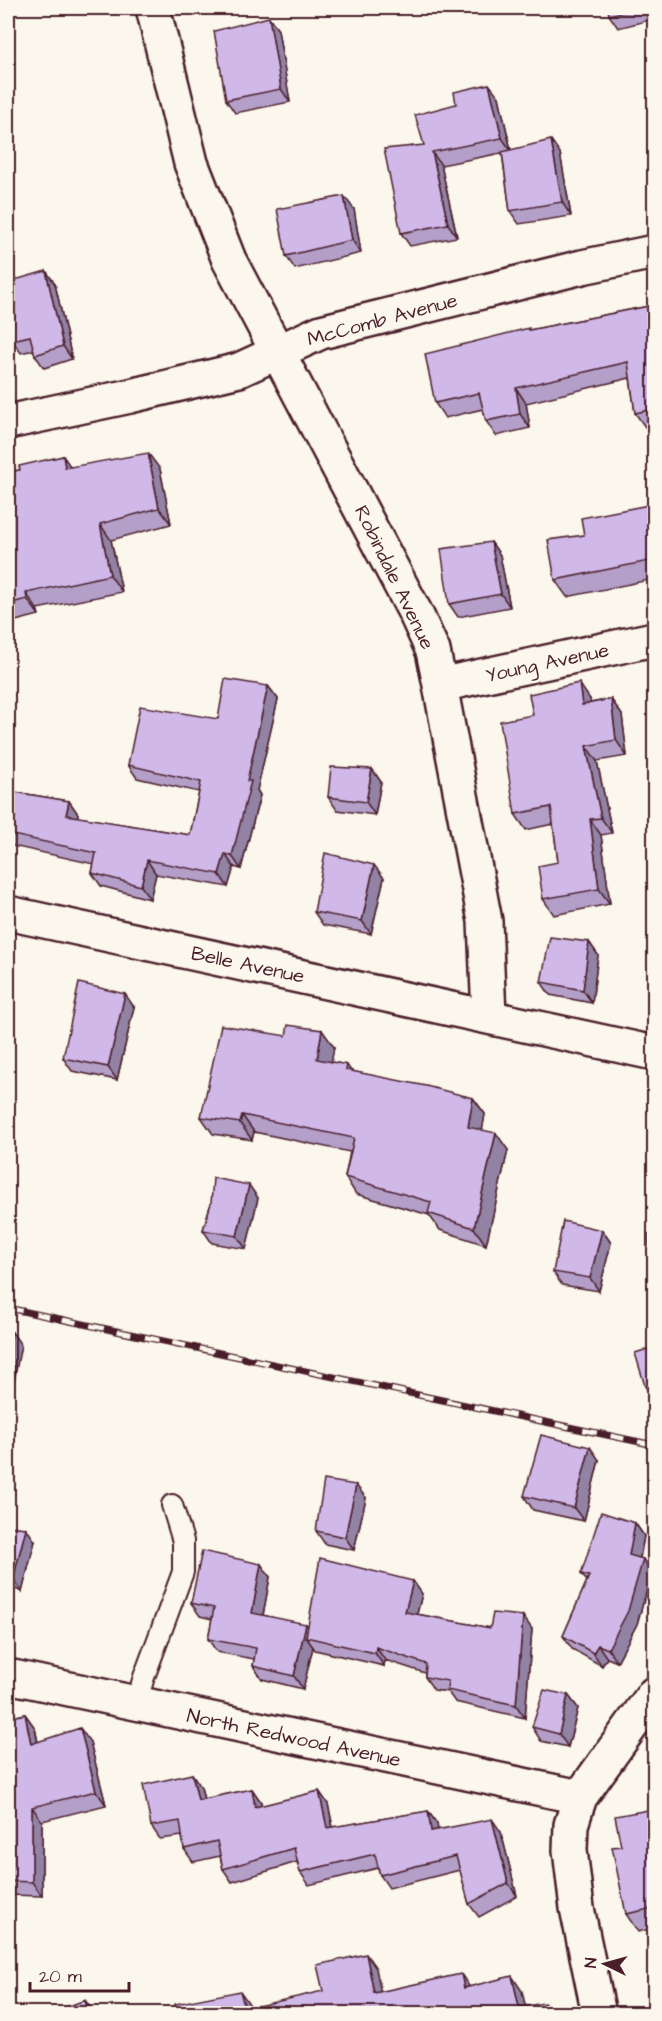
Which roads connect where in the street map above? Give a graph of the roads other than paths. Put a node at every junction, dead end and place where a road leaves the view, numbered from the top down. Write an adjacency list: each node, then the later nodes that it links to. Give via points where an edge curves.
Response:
1 (153, 8): 3 (street, Robindale Avenue, via 191,163 229,260)
2 (654, 252): 3 (street, McComb Avenue, via 321,332)
3 (278, 351): 4 (street, McComb Avenue, via 239,370); 6 (street, Robindale Avenue, via 416,614 433,651)
4 (8, 422)
5 (654, 639): 6 (street, Young Avenue)
6 (440, 684): 8 (street, Robindale Avenue, via 485,921)
7 (8, 913): 8 (street, Belle Avenue)
8 (489, 1016): 9 (street)
9 (654, 1053)
10 (172, 1505): 13 (lane, via 183,1541 183,1572)
11 (8, 1676): 13 (street, North Redwood Avenue)
12 (654, 1695): 14 (street)
13 (136, 1703): 14 (street, North Redwood Avenue)
14 (580, 1797): 15 (street, via 571,1825 570,1850 577,1908)
15 (599, 2013)

